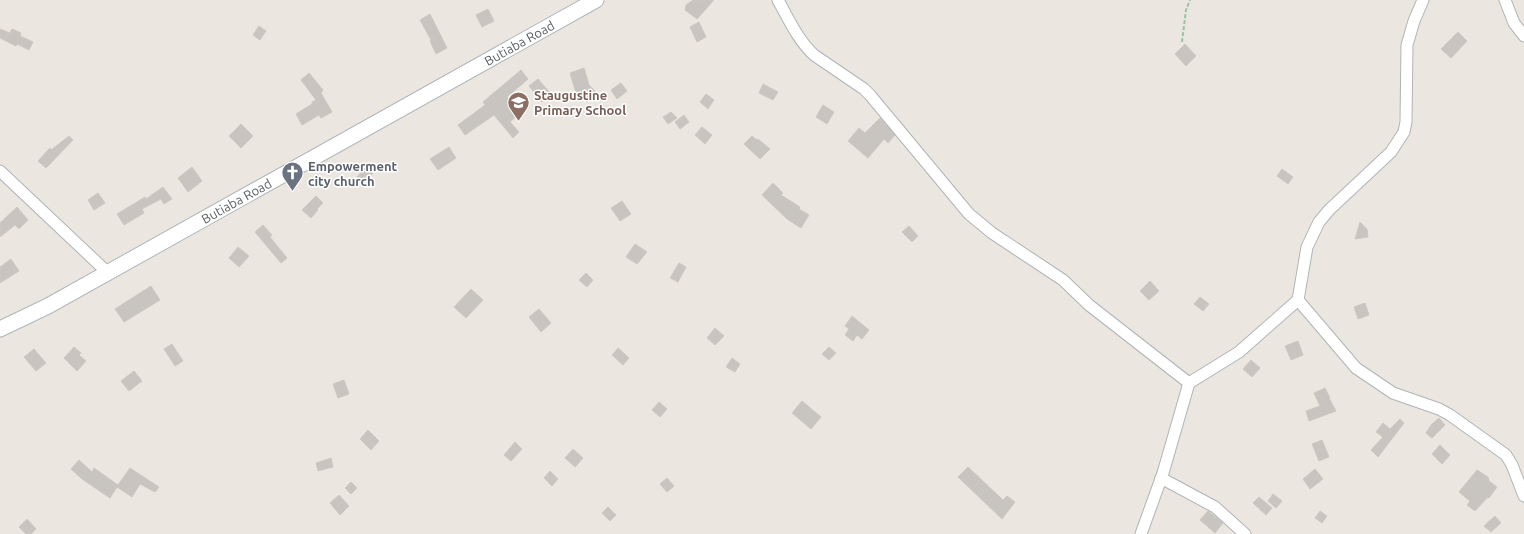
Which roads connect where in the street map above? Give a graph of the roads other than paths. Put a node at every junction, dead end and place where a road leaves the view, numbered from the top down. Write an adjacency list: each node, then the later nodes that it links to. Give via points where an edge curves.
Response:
1 (596, 0): 7 (main road, Butiaba Road)
2 (778, 0): 10 (street, via 807,49 870,95 969,214 992,233 1063,280 1089,305)
3 (1423, 0): 8 (street, via 1407,45 1404,132 1391,152 1319,222 1306,247)
4 (1505, 0): 5 (street, via 1514,23)
5 (1524, 36)
6 (0, 171): 7 (street)
7 (107, 272): 9 (main road, Butiaba Road, via 48,306)
8 (1298, 300): 10 (street, via 1239,352); 12 (street, via 1356,368 1393,393 1450,415 1506,455)
9 (0, 329)
10 (1189, 383): 11 (street)
11 (1161, 478): 13 (street); 14 (street, via 1215,507)
12 (1524, 496)
13 (1141, 534)
14 (1245, 534)

